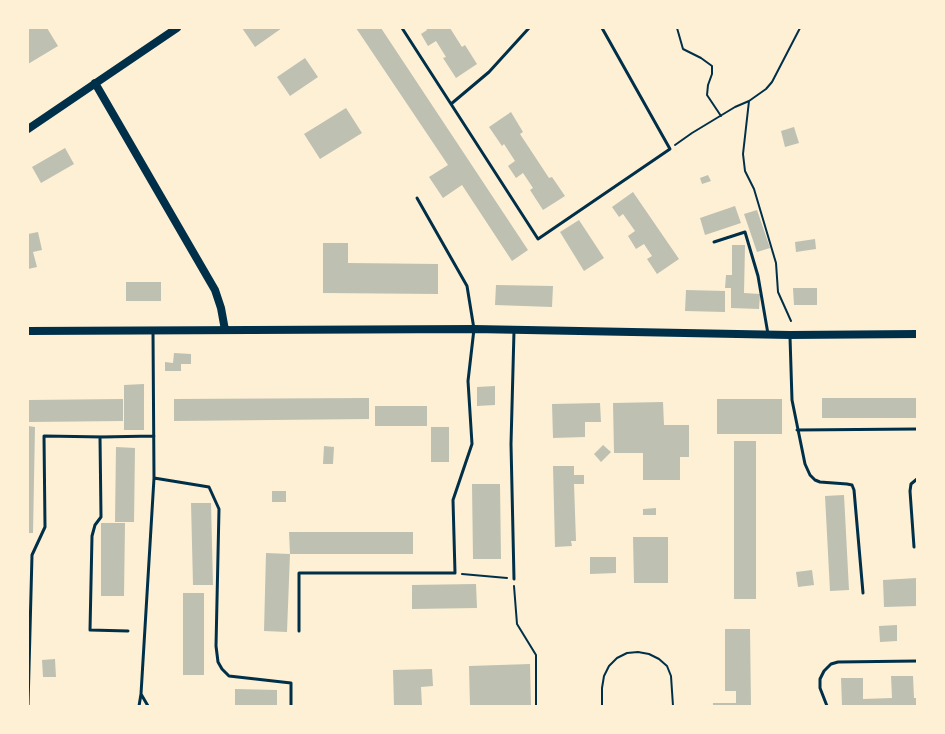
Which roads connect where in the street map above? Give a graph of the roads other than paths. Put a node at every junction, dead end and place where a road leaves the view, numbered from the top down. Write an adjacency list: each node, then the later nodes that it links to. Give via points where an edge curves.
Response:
1 (176, 28): 5 (main road)
2 (402, 28): 6 (lane)
3 (528, 28): 6 (lane, via 489,72)
4 (602, 28): 6 (lane, via 670,149 538,239)
5 (95, 83): 7 (main road); 13 (main road, via 215,290)
6 (451, 104)
7 (28, 129)
8 (418, 198): 10 (lane, via 466,286)
9 (714, 242): 15 (lane, via 745,232 758,276)
10 (474, 329): 11 (main road); 13 (main road); 28 (lane, via 468,381 472,444 453,500 455,573 299,573)
11 (514, 329): 15 (main road); 25 (lane, via 511,444)
12 (153, 330): 13 (main road); 14 (main road); 20 (lane)
13 (225, 330)
14 (28, 331)
15 (768, 334): 17 (main road)
16 (917, 334): 17 (main road)
17 (790, 335): 19 (lane, via 791,388)
18 (917, 429): 19 (lane)
19 (797, 430): 26 (lane, via 805,464 812,478 820,482 850,484 854,490)
20 (154, 436): 21 (lane); 22 (lane)
21 (100, 437): 27 (lane, via 101,517 92,536 90,630); 31 (lane, via 44,436 45,527 32,555)
22 (154, 478): 30 (lane); 34 (lane, via 210,487 219,509 216,646 218,662 229,676 291,683)
23 (917, 479): 24 (lane, via 911,484 910,491)
24 (914, 547)
25 (514, 578)
26 (863, 594)
27 (128, 631)
28 (299, 631)
29 (917, 661): 35 (lane, via 831,664 821,675 819,683)
30 (141, 694): 32 (lane); 33 (lane)
31 (28, 706)
32 (139, 706)
33 (148, 706)
34 (291, 706)
35 (827, 706)

